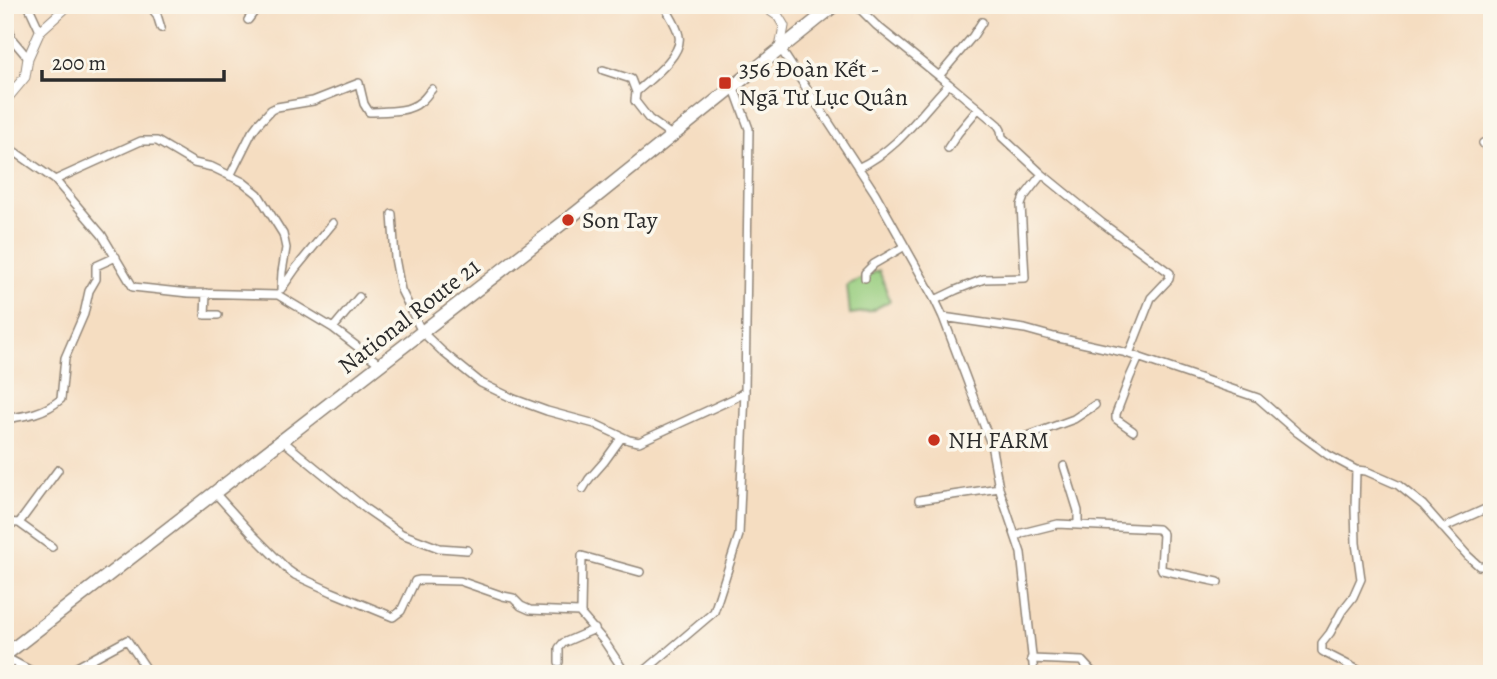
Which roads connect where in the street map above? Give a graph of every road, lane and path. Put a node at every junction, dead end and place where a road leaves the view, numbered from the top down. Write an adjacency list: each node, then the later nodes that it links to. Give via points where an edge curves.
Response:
1 (28, 5): 13 (street)
2 (69, 5): 13 (street)
3 (149, 5): 12 (street)
4 (252, 5): 10 (street, via 254,12)
5 (664, 5): 21 (street, via 680,37 679,47)
6 (762, 5): 14 (street, via 784,26)
7 (835, 5): 14 (highway, National Route 21)
8 (856, 5): 17 (street)
9 (5, 13): 15 (street, via 12,39)
10 (248, 20)
11 (982, 22): 17 (street)
12 (161, 28)
13 (40, 31): 15 (street)
14 (780, 48): 19 (highway, National Route 21); 29 (street)
15 (28, 58): 22 (street, via 25,77)
16 (603, 70): 21 (street, via 631,79)
17 (939, 76): 18 (street)
18 (949, 84): 23 (street); 29 (street, via 893,147)
19 (734, 88): 24 (highway, National Route 21); 49 (street, via 749,129)
20 (432, 89): 31 (street, via 421,102 402,109 369,112 359,83 313,101 277,107 258,124)
21 (636, 92): 24 (street, via 635,101 643,113)
22 (5, 100)
23 (978, 109): 27 (street); 30 (street)
24 (673, 136): 45 (highway, National Route 21)
25 (1483, 143): 28 (street)
26 (5, 145): 32 (street)
27 (948, 148)
28 (1492, 154)
29 (858, 168): 35 (street)
30 (1042, 174): 41 (street, via 1021,205 1025,278 984,279); 46 (street, via 1170,273 1170,279 1151,298)
31 (230, 176): 32 (street, via 194,163 157,141 141,141); 38 (street, via 258,194 283,234 286,248)
32 (55, 180): 36 (street)
33 (392, 214): 45 (street, via 397,276)
34 (333, 223): 38 (street)
35 (905, 246): 37 (street, via 874,264); 41 (street)
36 (116, 257): 39 (street, via 133,287); 51 (street, via 96,266 96,279 65,358 61,399 46,410)
37 (865, 278)
38 (280, 292): 39 (street); 44 (street)
39 (206, 293): 42 (street, via 203,315)
40 (359, 297): 44 (street)
41 (935, 300): 43 (street)
42 (218, 315)
43 (943, 317): 46 (street, via 1025,329); 55 (street)
44 (333, 328): 48 (street)
45 (422, 332): 48 (highway, National Route 21); 53 (street, via 481,383)
46 (1129, 354): 47 (street)
47 (1139, 357): 52 (street, via 1116,414 1116,419); 58 (street, via 1258,398 1298,433)
48 (381, 365): 54 (highway, National Route 21)
49 (745, 391): 53 (street, via 639,442); 83 (street, via 739,535 714,612)
50 (1095, 405): 55 (street, via 1074,419)
51 (5, 419)
52 (1133, 431)
53 (622, 437): 60 (street)
54 (283, 441): 61 (highway, National Route 21); 70 (street, via 402,534 439,548)
55 (991, 444): 59 (street)
56 (1064, 466): 66 (street, via 1078,511)
57 (58, 470): 65 (street)
58 (1356, 470): 67 (street, via 1398,485); 86 (street, via 1354,508 1361,579 1321,648)
59 (999, 488): 62 (street); 68 (street)
60 (583, 489)
61 (215, 493): 74 (street, via 295,575 390,617 396,617 413,583 419,580 460,581 513,598 530,610); 76 (highway, National Route 21)
62 (919, 500)
63 (1492, 506): 67 (street)
64 (5, 522): 65 (street)
65 (19, 523): 69 (street)
66 (1077, 524): 68 (street, via 1058,524); 73 (street, via 1160,530 1162,570)
67 (1443, 528): 71 (street, via 1479,566)
68 (1016, 537): 77 (street)
69 (52, 547)
70 (467, 551)
71 (1492, 567)
72 (640, 572): 74 (street, via 582,556)
73 (1218, 582)
74 (581, 614): 75 (street)
75 (595, 629): 78 (street, via 563,643); 82 (street)
76 (5, 656): 79 (street)
77 (1031, 659): 84 (street); 85 (street, via 1082,661)
78 (559, 662)
79 (37, 674)
80 (64, 674): 81 (street, via 127,640)
81 (150, 674)
82 (626, 674)
83 (641, 674)
84 (1034, 674)
85 (1094, 674)
86 (1366, 674)

